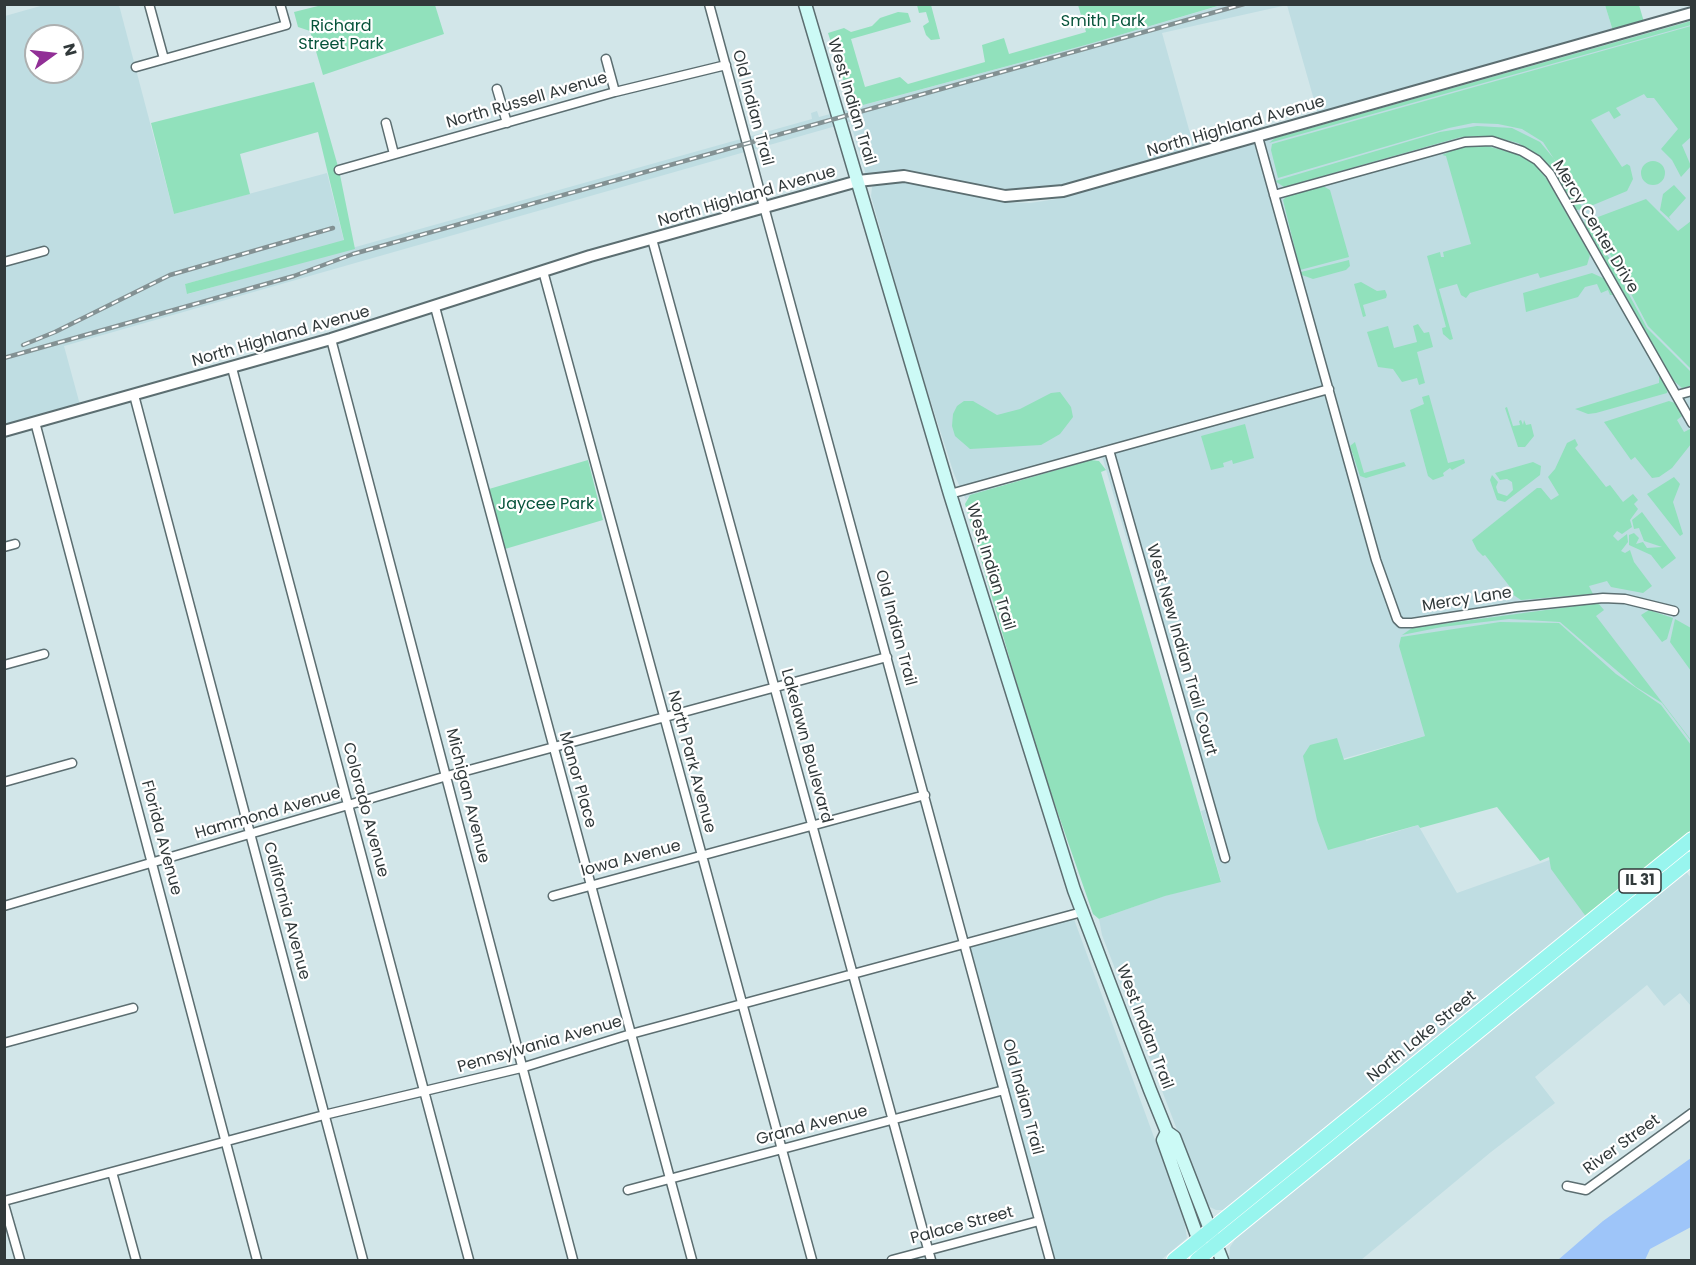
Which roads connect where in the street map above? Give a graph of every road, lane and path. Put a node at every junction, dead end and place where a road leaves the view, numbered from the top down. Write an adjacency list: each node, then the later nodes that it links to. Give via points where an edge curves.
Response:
1 (149, 4): 6 (street)
2 (280, 4): 6 (street, via 286,25)
3 (709, 4): 8 (street, Old Indian Trail)
4 (805, 4): 17 (main road, West Indian Trail)
5 (1692, 15): 14 (street, North Highland Avenue)
6 (164, 59): 9 (street)
7 (606, 59): 11 (street)
8 (726, 65): 11 (street, North Russell Avenue); 19 (street, Old Indian Trail)
9 (136, 67)
10 (497, 89): 13 (street)
11 (615, 92): 13 (street, North Russell Avenue)
12 (386, 123): 15 (street)
13 (507, 123): 15 (street, North Russell Avenue)
14 (1258, 137): 17 (street, North Highland Avenue, via 1068,190 1030,196 984,193 910,176); 18 (street, Mercy Lane)
15 (394, 154): 16 (street, North Russell Avenue)
16 (339, 170)
17 (858, 181): 19 (street, North Highland Avenue); 35 (main road, West Indian Trail)
18 (1274, 195): 27 (street, Mercy Lane); 30 (street, Mercy Center Drive, via 1465,142 1492,141 1522,151 1550,174)
19 (765, 208): 20 (street, North Highland Avenue); 40 (street, Old Indian Trail)
20 (652, 239): 23 (street, North Highland Avenue); 42 (street, Lakelawn Boulevard)
21 (44, 251): 22 (street)
22 (4, 262)
23 (543, 271): 24 (street, North Highland Avenue); 43 (street, North Park Avenue)
24 (435, 307): 25 (street, North Highland Avenue); 44 (street, Manor Place)
25 (331, 339): 26 (street, North Highland Avenue); 46 (street, Michigan Avenue)
26 (232, 368): 29 (street, North Highland Avenue); 49 (street, Colorado Avenue)
27 (1329, 389): 34 (street); 38 (street, Mercy Lane, via 1376,560 1401,623 1603,598)
28 (1692, 391): 30 (street)
29 (134, 394): 31 (street, North Highland Avenue); 51 (street, California Avenue)
30 (1677, 395): 32 (street, Mercy Center Drive)
31 (35, 422): 33 (street, North Highland Avenue); 56 (street, Florida Avenue)
32 (1692, 423)
33 (4, 431)
34 (1108, 450): 35 (street); 54 (street, West New Indian Trail Court)
35 (950, 494): 60 (main road, West Indian Trail)
36 (15, 544): 37 (street)
37 (4, 547)
38 (1674, 611)
39 (44, 654): 41 (street)
40 (887, 657): 42 (street, Hammond Avenue); 48 (street, Old Indian Trail)
41 (4, 665)
42 (774, 687): 43 (street, Hammond Avenue); 50 (street, Lakelawn Boulevard)
43 (663, 717): 44 (street, Hammond Avenue); 53 (street, North Park Avenue)
44 (552, 747): 46 (street, Hammond Avenue); 57 (street, Manor Place)
45 (72, 763): 47 (street)
46 (447, 776): 49 (street, Hammond Avenue); 67 (street, Michigan Avenue)
47 (4, 782)
48 (925, 795): 50 (street, Iowa Avenue); 61 (street, Old Indian Trail)
49 (348, 806): 51 (street, Hammond Avenue); 69 (street, Colorado Avenue)
50 (813, 825): 53 (street, Iowa Avenue); 62 (street, Lakelawn Boulevard)
51 (251, 834): 56 (street, Hammond Avenue); 71 (street, California Avenue)
52 (1692, 839): 82 (main road, North Lake Street / IL 31)
53 (701, 856): 57 (street, Iowa Avenue); 63 (street, North Park Avenue)
54 (1225, 858)
55 (1692, 858): 84 (main road, North Lake Street)
56 (152, 864): 59 (street, Hammond Avenue); 74 (street, Florida Avenue)
57 (591, 886): 58 (street, Iowa Avenue); 65 (street, Manor Place)
58 (553, 896)
59 (4, 906)
60 (1082, 912): 61 (street, Pennsylvania Avenue); 73 (main road, West Indian Trail)
61 (965, 945): 62 (street, Pennsylvania Avenue); 68 (street, Old Indian Trail)
62 (854, 974): 63 (street, Pennsylvania Avenue); 72 (street, Lakelawn Boulevard)
63 (741, 1005): 65 (street, Pennsylvania Avenue); 75 (street, North Park Avenue)
64 (133, 1008): 66 (street)
65 (631, 1034): 67 (street, Pennsylvania Avenue); 77 (street, Manor Place)
66 (4, 1043)
67 (521, 1068): 69 (street, Pennsylvania Avenue); 92 (street, Michigan Avenue)
68 (1004, 1090): 72 (street, Grand Avenue); 81 (street, Old Indian Trail)
69 (424, 1094): 71 (street, Pennsylvania Avenue); 91 (street, Colorado Avenue)
70 (1692, 1113): 78 (street, River Street, via 1586,1190)
71 (324, 1115): 74 (street, Pennsylvania Avenue); 90 (street, California Avenue)
72 (893, 1120): 75 (street, Grand Avenue); 85 (street, Lakelawn Boulevard)
73 (1167, 1132): 82 (main road, West Indian Trail, via 1174,1137); 83 (main road, West Indian Trail, via 1163,1140)
74 (226, 1142): 76 (street, Pennsylvania Avenue); 89 (street, Florida Avenue)
75 (782, 1149): 77 (street, Grand Avenue); 94 (street, North Park Avenue)
76 (112, 1172): 80 (street, Pennsylvania Avenue); 88 (street)
77 (670, 1179): 79 (street, Grand Avenue); 93 (street, Manor Place)
78 (1567, 1186)
79 (628, 1190)
80 (4, 1203): 87 (street)
81 (1039, 1221): 85 (street, Palace Street); 96 (street, Old Indian Trail)
82 (1211, 1230): 83 (main road, North Lake Street / IL 31); 84 (main road, West Indian Trail)
83 (1198, 1241): 86 (main road, West Indian Trail); 97 (main road, North Lake Street / IL 31)
84 (1216, 1245): 86 (main road, North Lake Street); 98 (main road, West Indian Trail)
85 (929, 1256): 95 (street, Palace Street)
86 (1202, 1259)
87 (20, 1260)
88 (136, 1260)
89 (257, 1260)
90 (363, 1260)
91 (469, 1260)
92 (573, 1260)
93 (692, 1260)
94 (812, 1260)
95 (892, 1260)
96 (1050, 1260)
97 (1174, 1260)
98 (1222, 1260)

